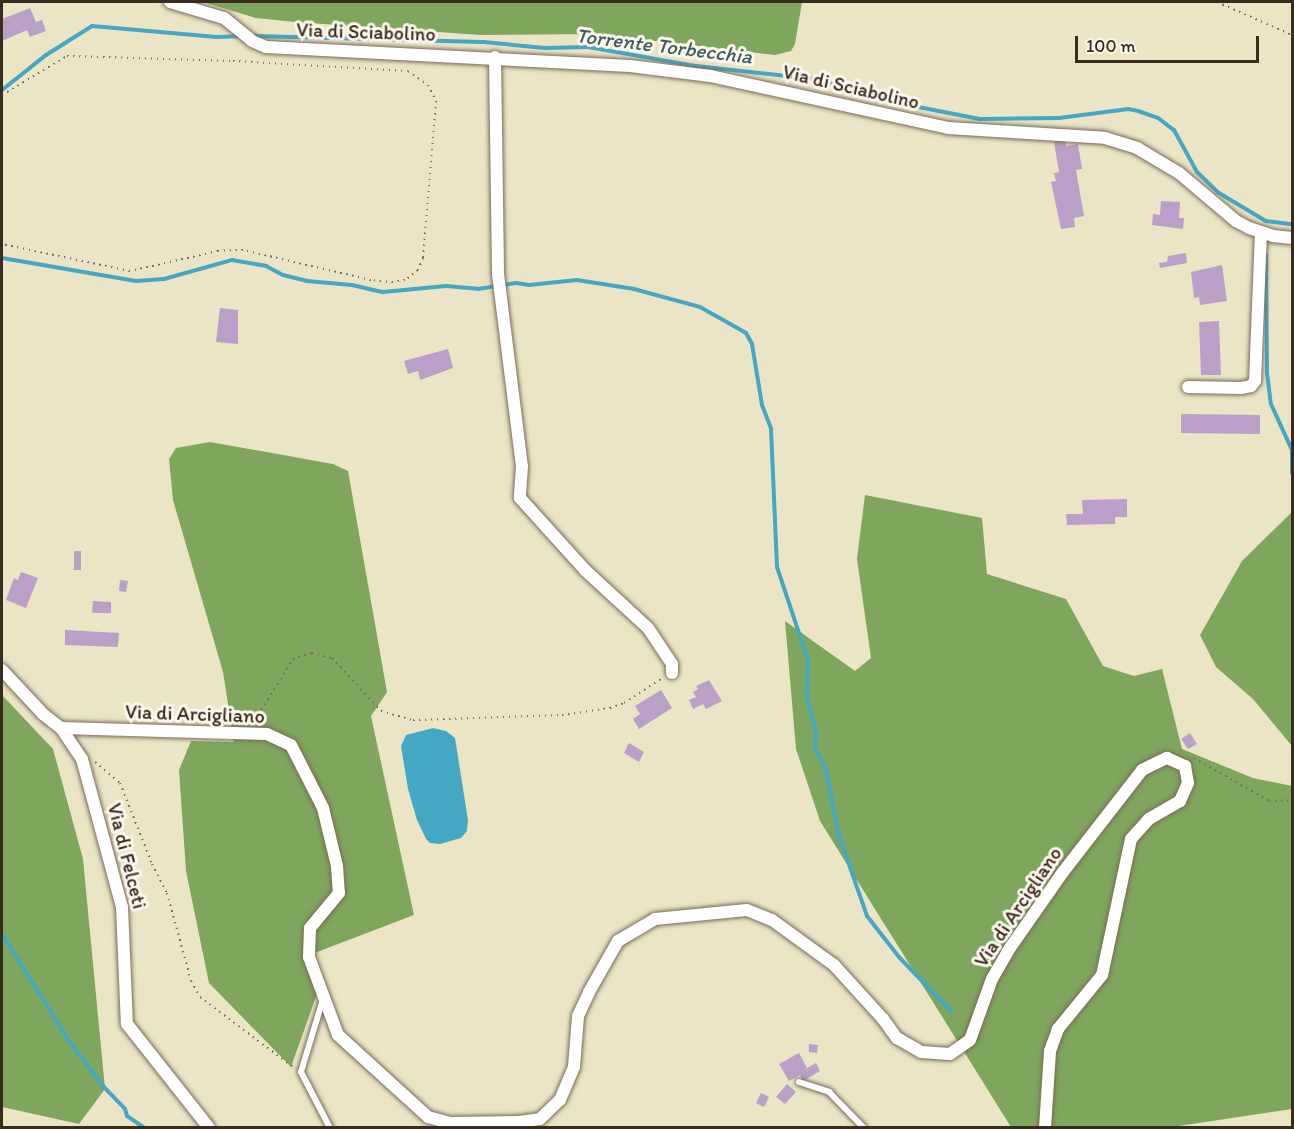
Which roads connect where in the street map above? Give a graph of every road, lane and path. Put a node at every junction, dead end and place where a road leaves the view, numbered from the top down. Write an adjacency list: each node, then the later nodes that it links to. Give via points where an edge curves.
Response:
1 (170, 2): 4 (street, Via di Sciabolino, via 214,14 252,40 274,48)
2 (1217, 2): 3 (path)
3 (1293, 35)
4 (495, 57): 6 (street, Via di Sciabolino, via 710,76 948,128 1105,138 1137,148 1179,173 1236,221); 11 (street, via 498,274 522,466 520,498 586,571 648,628 672,664)
5 (2, 95): 8 (path, via 67,56 408,71 428,85 436,101 423,258 418,270 405,280 371,280 235,249 130,271)
6 (1260, 233): 7 (street, Via di Sciabolino); 9 (street, via 1255,381 1247,388)
7 (1293, 238)
8 (2, 244)
9 (1188, 387)
10 (2, 670): 12 (street, Via di Felceti)
11 (672, 673): 13 (path, via 610,708 562,715 412,720 381,711 332,658 312,653 293,659)
12 (61, 728): 13 (street, Via di Arcigliano); 20 (street, Via di Felceti, via 84,767 120,900 127,1024)
13 (248, 734): 17 (street, Via di Arcigliano, via 267,734 291,745 322,808 339,892 310,928 309,957)
14 (89, 757): 18 (path, via 120,783 166,893 191,981 201,998)
15 (1179, 763): 16 (path, via 1195,757 1269,801); 17 (street, Via di Arcigliano, via 1167,758 1143,770 1063,872 1010,948 992,979 970,1040 950,1054 921,1052 897,1038 834,965 772,920 747,910 655,919 618,940 578,1016 574,1067 560,1100 540,1119 450,1123 428,1117 338,1035); 23 (street, via 1185,766 1188,783 1180,801 1149,819 1131,840 1102,975 1058,1029 1050,1051)
16 (1293, 800)
17 (324, 996): 18 (lane)
18 (301, 1072): 21 (lane)
19 (799, 1082): 22 (lane, via 829,1092)
20 (209, 1128)
21 (330, 1128)
22 (864, 1128)
23 (1045, 1128)

